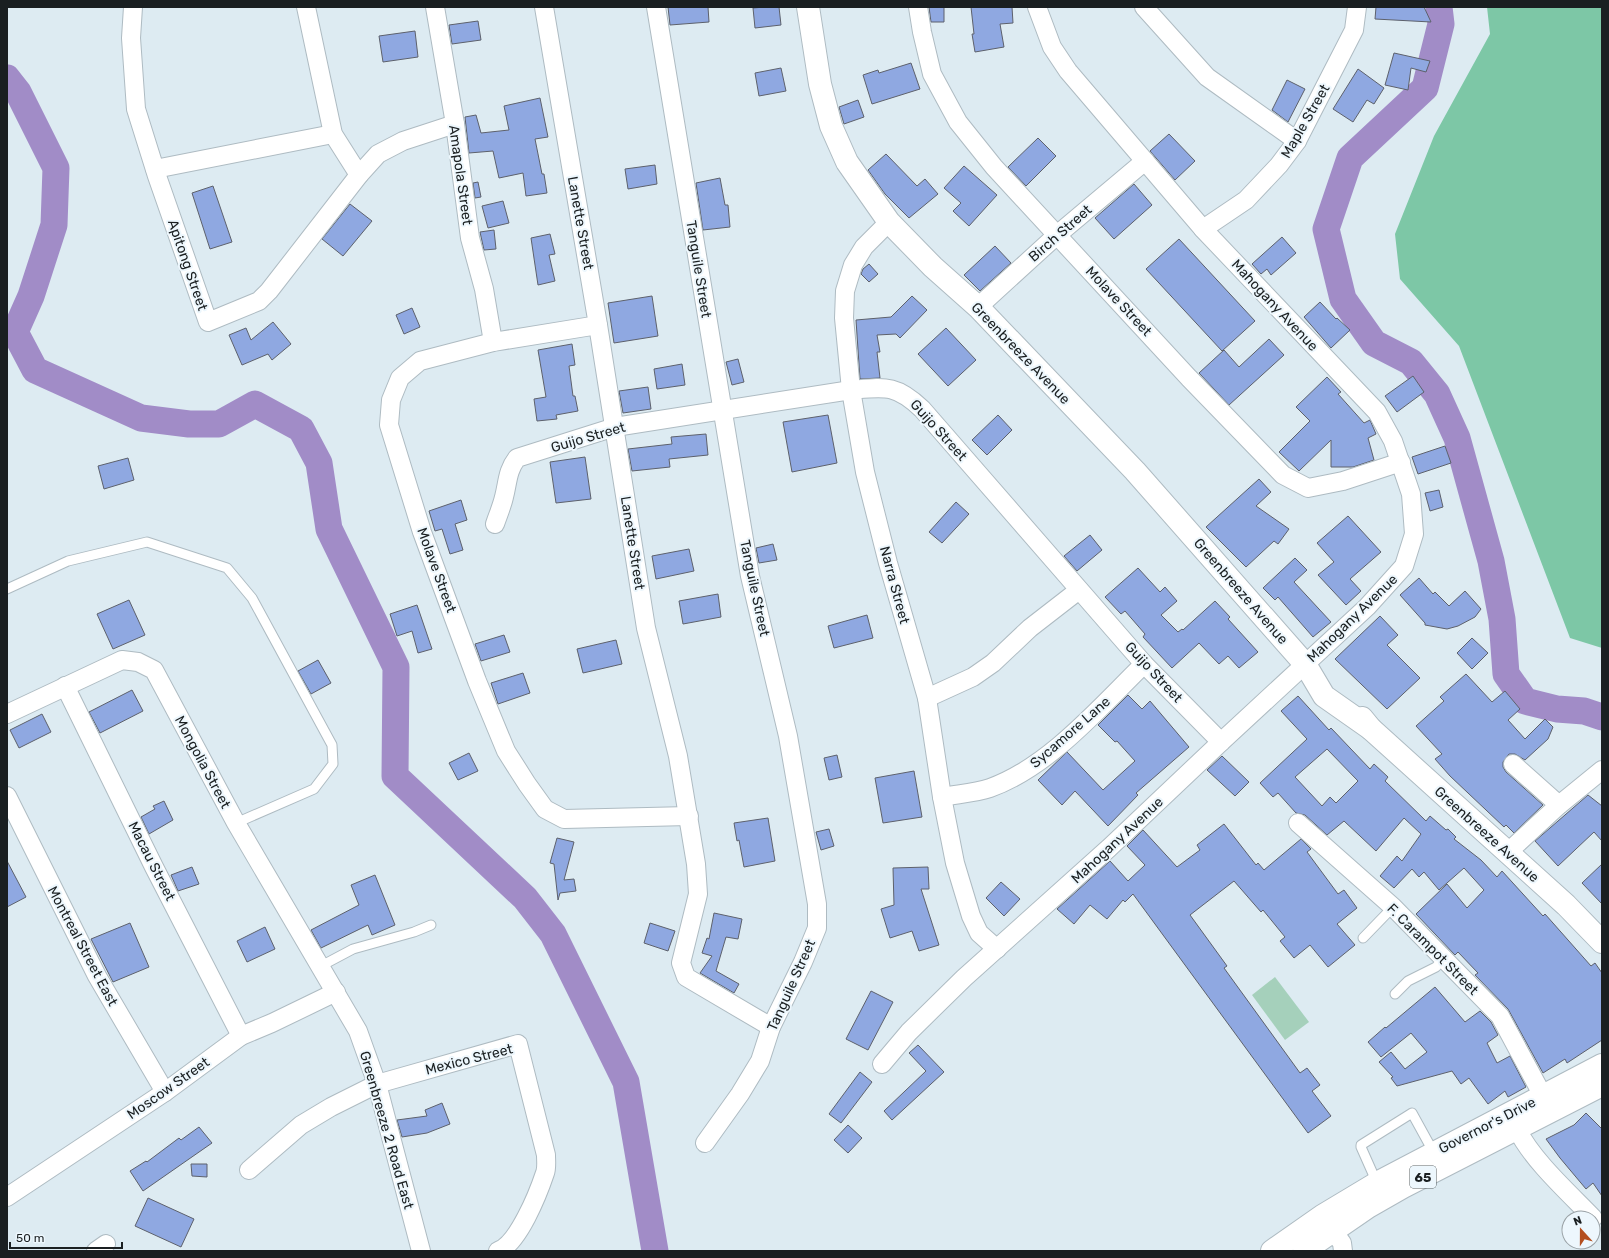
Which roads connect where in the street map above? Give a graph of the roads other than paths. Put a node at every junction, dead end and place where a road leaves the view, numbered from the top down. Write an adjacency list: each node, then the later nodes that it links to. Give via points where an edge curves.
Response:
1 (133, 7): 15 (street, Apitong Street, via 131,38 136,109)
2 (306, 7): 12 (street)
3 (435, 7): 11 (street, Amapola Street)
4 (544, 7): 21 (street, Lanette Street)
5 (656, 7): 24 (street, Tanguile Street)
6 (808, 7): 17 (street, Greenbreeze Avenue, via 820,84 831,126 847,162)
7 (918, 7): 19 (street, Molave Street, via 932,74 958,122 994,167)
8 (1037, 7): 14 (street, Mahogany Avenue, via 1052,47 1068,71)
9 (1144, 7): 13 (street, via 1207,77)
10 (1357, 7): 13 (street, Maple Street, via 1354,30)
11 (454, 124): 16 (street, Apitong Street, via 402,141 378,154); 22 (street, Amapola Street, via 470,238 484,289)
12 (333, 134): 15 (street); 16 (street)
13 (1297, 141): 18 (street, Maple Street, via 1279,165 1246,200)
14 (1145, 161): 18 (street, Mahogany Avenue); 19 (street, Birch Street)
15 (155, 169): 16 (street, Apitong Street, via 208,322 259,301 270,291)
16 (359, 175)
17 (889, 222): 20 (street, Greenbreeze Avenue, via 933,267); 23 (street, Narra Street, via 864,247 852,265 845,291 844,318)
18 (1203, 229): 26 (street, Mahogany Avenue, via 1377,412)
19 (1057, 235): 20 (street, Birch Street); 26 (street, Molave Street, via 1283,475 1308,488 1343,481)
20 (978, 307): 31 (street, Greenbreeze Avenue, via 1135,471)
21 (598, 325): 22 (street, Molave Street); 25 (street, Lanette Street)
22 (493, 342): 41 (street, Molave Street, via 420,361 400,378 391,400 389,425 422,532 477,681 506,751 545,809 564,819)
23 (851, 390): 24 (street, Guijo Street); 29 (street, Guijo Street, via 889,388 911,399); 33 (street, Narra Street, via 865,472)
24 (722, 411): 25 (street, Guijo Street); 54 (street, Tanguile Street, via 750,576 788,736 817,904 816,928 803,962)
25 (615, 427): 27 (street, Guijo Street, via 517,458 511,467); 41 (street, Lanette Street, via 646,628 678,756)
26 (1401, 462): 31 (street, Mahogany Avenue, via 1411,494 1414,534 1404,566 1367,607)
27 (495, 524)
28 (7, 589): 43 (lane, via 68,561 147,542 227,568 252,598 332,745 333,764 314,789)
29 (1079, 590): 30 (street, Guijo Street); 33 (street, via 1030,628 993,663 973,676)
30 (1144, 664): 35 (street, Guijo Street); 39 (street, Sycamore Lane, via 1084,723 1024,772 990,788)
31 (1305, 664): 35 (street, Mahogany Avenue); 44 (street, Greenbreeze Avenue, via 1346,697 1371,729)
32 (65, 686): 34 (street, Mongolia Street); 43 (street, Mongolia Street, via 122,660 138,662 154,670); 55 (street, Macau Street)
33 (927, 698): 39 (street, Narra Street)
34 (7, 714)
35 (1221, 742): 49 (street, Mahogany Avenue)
36 (1513, 764): 40 (street)
37 (1602, 770): 40 (street)
38 (7, 796): 60 (street, Montreal Street East, via 97,976)
39 (942, 797): 49 (street, Narra Street, via 955,863 970,916 979,933)
40 (1559, 805): 44 (street)
41 (689, 816): 54 (street, Lanette Street, via 698,894 681,963 682,969 686,977)
42 (1298, 823): 45 (street, F. Carampot Street)
43 (236, 824): 51 (street, Mongolia Street)
44 (1507, 853): 48 (street, Greenbreeze Avenue, via 1566,904)
45 (1393, 907): 47 (lane); 50 (street, F. Carampot Street)
46 (431, 925): 51 (lane, via 354,949)
47 (1363, 938)
48 (1602, 942)
49 (997, 949): 56 (street, Mahogany Avenue, via 909,1032)
50 (1443, 958): 53 (lane, via 1436,967 1408,981); 61 (street, F. Carampot Street, via 1500,1016)
51 (320, 966): 52 (street, Mongolia Street)
52 (336, 992): 55 (street, Moscow Street); 58 (street, Greenbreeze 2 Road East, via 358,1031)
53 (1395, 994)
54 (771, 1027): 63 (street, Tanguile Street, via 760,1061)
55 (241, 1036): 60 (street, Moscow Street)
56 (882, 1064)
57 (1602, 1065): 61 (street, Governor's Drive / 65)
58 (377, 1084): 65 (street, Mexico Street, via 301,1125); 70 (street, Greenbreeze 2 Road East); 71 (street, Mexico Street, via 518,1044 546,1155 545,1172 518,1232 504,1249)
59 (1602, 1085): 62 (street, Governor's Drive / 65)
60 (165, 1092): 67 (street, Moscow Street)
61 (1543, 1096): 64 (street, Governor's Drive / 65)
62 (1517, 1129): 68 (street, via 1539,1160); 69 (street, Governor's Drive / 65, via 1403,1187)
63 (705, 1143)
64 (1434, 1152): 66 (street, Governor's Drive / 65); 66 (lane, via 1412,1113 1362,1145)
65 (249, 1170)
66 (1377, 1183): 69 (street, Governor's Drive / 65)
67 (7, 1197)
68 (1586, 1210)
69 (1339, 1238): 72 (street, Governor's Drive / 65); 73 (street, Governor's Drive / 65)
70 (421, 1251)
71 (498, 1251)
72 (1272, 1251)
73 (1304, 1251)

